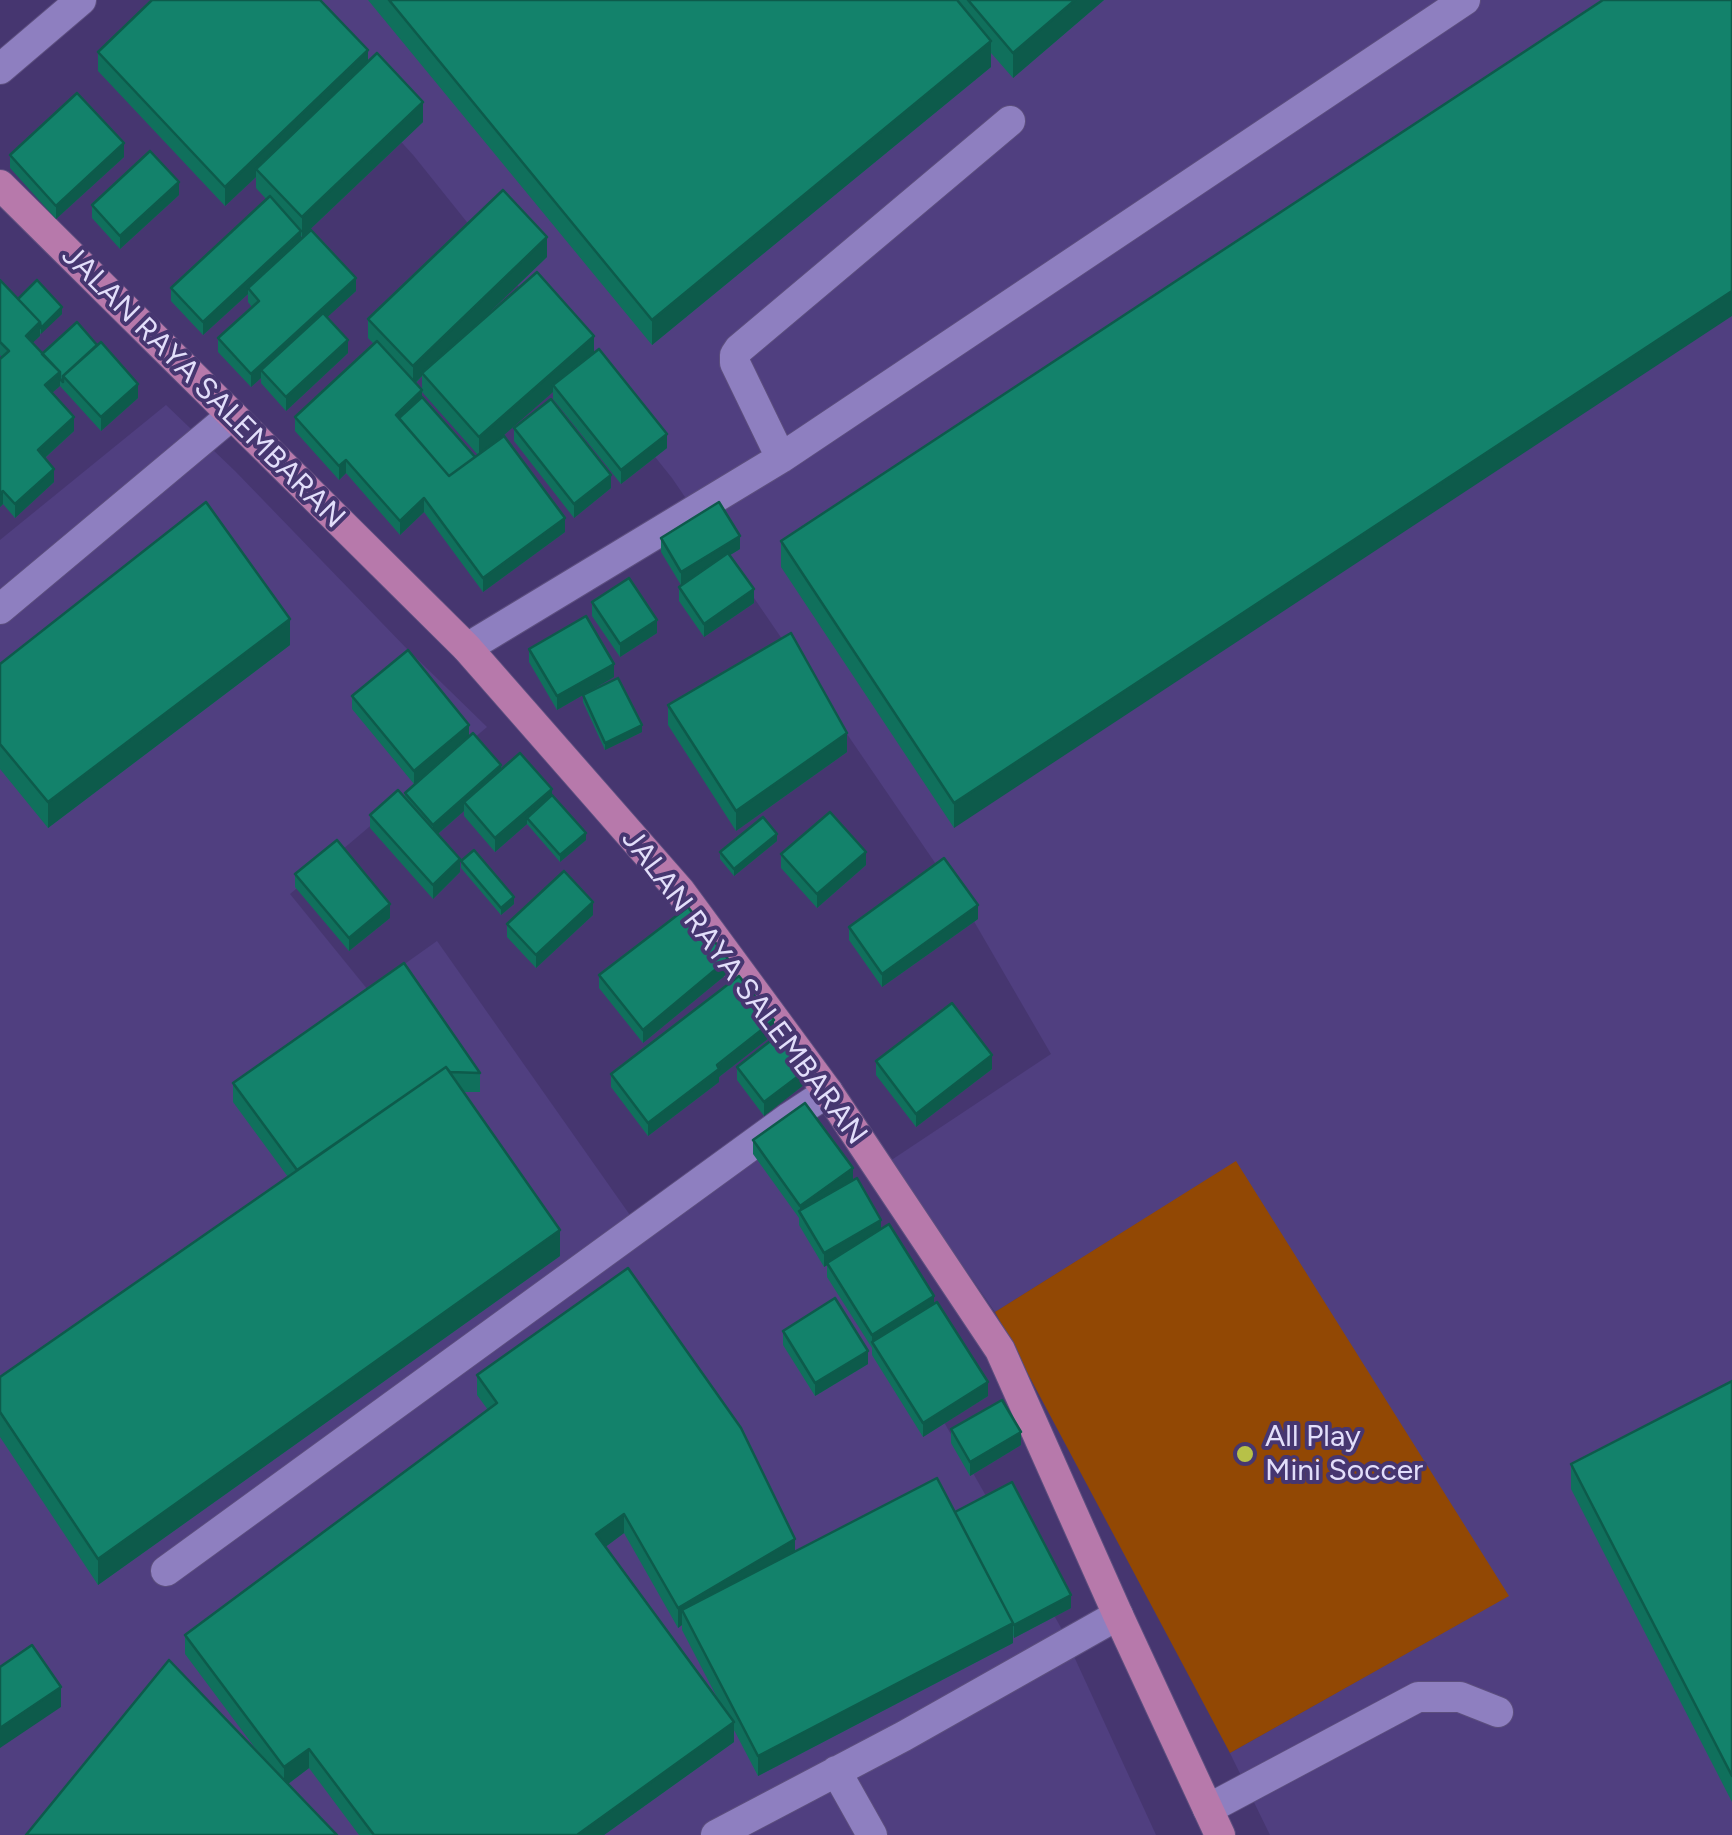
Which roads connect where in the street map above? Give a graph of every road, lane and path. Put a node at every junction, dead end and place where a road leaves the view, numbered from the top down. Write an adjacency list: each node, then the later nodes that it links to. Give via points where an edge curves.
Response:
1 (81, 0): 3 (lane)
2 (1465, 0): 7 (lane)
3 (0, 69)
4 (1010, 121): 7 (lane, via 735,355)
5 (0, 185): 6 (main road, JALAN RAYA SALEMBARAN)
6 (232, 415): 8 (lane); 9 (main road, JALAN RAYA SALEMBARAN)
7 (781, 458): 9 (lane)
8 (0, 609)
9 (467, 648): 10 (main road, JALAN RAYA SALEMBARAN, via 680,891)
10 (828, 1092): 11 (lane); 12 (main road, JALAN RAYA SALEMBARAN, via 1000,1350)
11 (166, 1570)
12 (1118, 1615): 14 (lane); 15 (main road, JALAN RAYA SALEMBARAN)
13 (1498, 1712): 15 (lane, via 1460,1697 1418,1697)
14 (836, 1771): 16 (lane); 17 (lane)
15 (1214, 1822)
16 (716, 1835)
17 (872, 1835)

